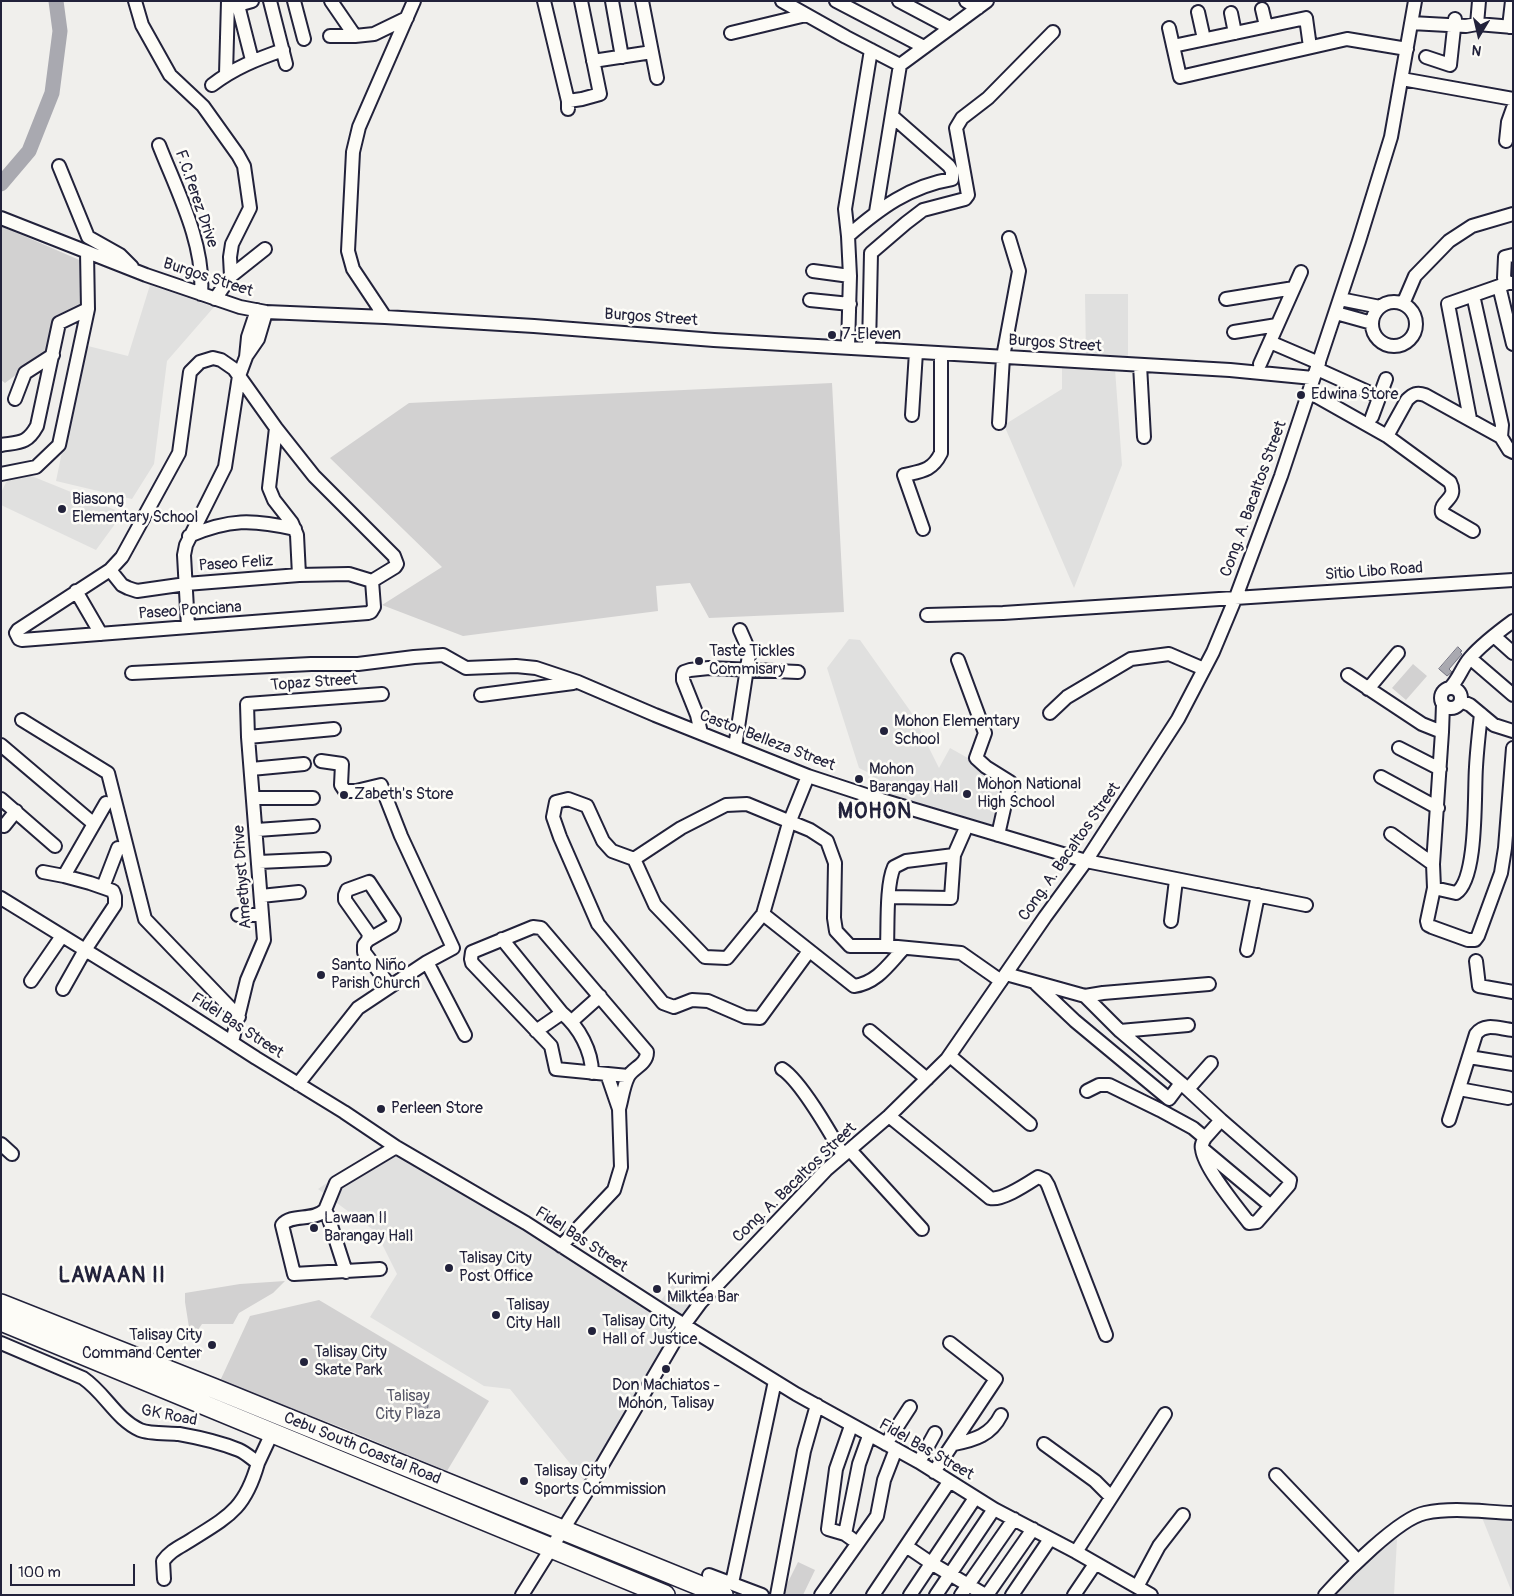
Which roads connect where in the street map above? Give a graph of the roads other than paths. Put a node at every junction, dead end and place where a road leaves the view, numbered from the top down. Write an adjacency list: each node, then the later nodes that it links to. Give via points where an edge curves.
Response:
1 (135, 1): 73 (street, via 142,25 170,75 203,106 244,166 250,208 232,244)
2 (252, 1): 19 (street)
3 (270, 1): 43 (street)
4 (294, 1): 37 (street)
5 (331, 1): 36 (street)
6 (414, 1): 24 (street)
7 (544, 1): 49 (street, via 568,105 600,94)
8 (581, 1): 49 (street)
9 (612, 1): 46 (street)
10 (642, 1): 45 (street)
11 (782, 1): 23 (street)
12 (836, 1): 40 (street)
13 (899, 1): 30 (street)
14 (966, 1): 18 (street)
15 (1415, 1): 25 (street, Cong. A. Bacaltos Street)
16 (1479, 1): 27 (street)
17 (1512, 1): 29 (street)
18 (983, 4): 30 (street)
19 (231, 5): 48 (street); 52 (street)
20 (1262, 9): 28 (street)
21 (1198, 12): 38 (street)
22 (1231, 13): 34 (street)
23 (806, 14): 33 (street); 44 (street)
24 (407, 18): 36 (street, via 374,34); 89 (street, via 359,127 352,159 348,251 353,269)
25 (1412, 19): 26 (street); 42 (street, Cong. A. Bacaltos Street)
26 (1455, 22): 27 (street, via 1466,26); 47 (street, via 1450,65)
27 (1477, 24): 29 (street)
28 (1266, 26): 34 (street); 41 (street, via 1306,18)
29 (1511, 27)
30 (950, 28): 40 (street)
31 (1169, 28): 39 (street)
32 (1054, 32): 96 (street, via 988,98 962,118 956,128 968,195 965,199 923,210 871,253)
33 (731, 33)
34 (1235, 33): 38 (street)
35 (330, 36): 36 (street)
36 (355, 36)
37 (304, 39)
38 (1204, 40): 39 (street)
39 (1173, 46): 41 (street, via 1180,76)
40 (924, 47): 51 (street)
41 (1310, 47): 42 (street, via 1347,39)
42 (1407, 49): 54 (street, Cong. A. Bacaltos Street)
43 (283, 50): 48 (street); 50 (street)
44 (871, 50): 51 (street); 65 (street, via 845,209)
45 (652, 52): 46 (street); 53 (street)
46 (622, 57): 49 (street)
47 (1426, 57)
48 (252, 60): 52 (street)
49 (593, 61)
50 (286, 64)
51 (900, 65): 58 (street)
52 (226, 74): 55 (street)
53 (657, 78)
54 (1402, 79): 56 (street); 81 (street, Cong. A. Bacaltos Street, via 1391,137)
55 (212, 85)
56 (1513, 98)
57 (1513, 108): 59 (street)
58 (892, 116): 62 (street); 62 (street, via 949,166 952,180 915,190)
59 (1506, 140)
60 (160, 145): 77 (street, F.C.Perez Drive, via 192,229 201,262)
61 (59, 166): 70 (street, via 88,237 120,255)
62 (876, 212): 65 (street)
63 (1513, 214): 84 (street, via 1472,226 1449,241 1415,276)
64 (6, 221): 68 (street, Burgos Street)
65 (848, 236): 74 (street)
66 (1009, 238): 100 (street, via 1019,271)
67 (265, 249): 73 (street)
68 (87, 252): 70 (street, Burgos Street); 86 (street)
69 (1513, 255): 75 (street, via 1505,257)
70 (135, 270): 77 (street, Burgos Street)
71 (813, 272): 74 (street)
72 (1301, 272): 76 (street)
73 (231, 276): 79 (street)
74 (850, 276): 83 (street)
75 (1506, 284): 78 (street); 94 (street)
76 (1294, 288): 80 (street); 91 (street)
77 (201, 294): 79 (street, Burgos Street)
78 (1473, 295): 111 (street, via 1448,304); 116 (street, via 1500,416)
79 (215, 299): 87 (street, Burgos Street)
80 (1226, 299)
81 (1340, 299): 85 (street); 88 (street, Cong. A. Bacaltos Street)
82 (810, 300): 83 (street)
83 (850, 304): 95 (street)
84 (1403, 304): 85 (street, via 1387,303); 90 (street, via 1414,315 1416,323 1415,331 1405,343 1392,345 1380,340)
85 (1380, 307): 90 (street)
86 (88, 309): 99 (street, via 59,323); 119 (street, via 58,445 36,467)
87 (261, 311): 89 (street, Burgos Street); 104 (street, via 248,337 246,357)
88 (1336, 313): 90 (street); 103 (street, Cong. A. Bacaltos Street)
89 (385, 317): 95 (street, Burgos Street)
90 (1372, 323)
91 (1277, 325): 92 (street); 93 (street)
92 (1234, 332)
93 (1270, 342): 101 (street); 103 (street)
94 (1513, 344)
95 (848, 347): 96 (street, Burgos Street)
96 (869, 348): 97 (street, Burgos Street)
97 (916, 352): 98 (street, Burgos Street); 109 (street)
98 (941, 354): 100 (street, Burgos Street); 120 (street, via 941,453 936,463 926,470 904,475)
99 (53, 355): 108 (street, via 25,373); 117 (street, via 37,426 26,440)
100 (1003, 357): 102 (street, Burgos Street); 112 (street)
101 (1260, 364)
102 (1140, 365): 103 (street, Burgos Street); 115 (street)
103 (1316, 370): 106 (street, Cong. A. Bacaltos Street); 107 (street)
104 (239, 376): 113 (street); 123 (street, via 224,467); 124 (street, via 226,363 213,358 200,362 190,372 179,453 122,557)
105 (1386, 380): 107 (street)
106 (1309, 392): 114 (street); 130 (street, Cong. A. Bacaltos Street)
107 (1379, 397): 110 (street)
108 (15, 399)
109 (912, 415)
110 (1372, 417)
111 (1470, 419): 114 (street, via 1418,393 1403,405); 116 (street)
112 (999, 423)
113 (276, 428): 121 (street, via 269,488); 127 (street, via 314,476 394,556 395,568)
114 (1387, 436): 122 (street, via 1450,482 1452,495 1440,510)
115 (1144, 437)
116 (1501, 437): 118 (street)
117 (1, 445)
118 (1513, 452)
119 (1, 474)
120 (923, 529)
121 (295, 530): 123 (street, via 268,523 239,521 210,527); 125 (street)
122 (1473, 531)
123 (189, 536): 128 (street, via 184,555)
124 (110, 570): 128 (street, Paseo Feliz, via 122,585 137,590); 129 (street)
125 (299, 576): 127 (street, Paseo Feliz, via 349,574); 128 (street, Paseo Feliz)
126 (1513, 580): 130 (street, Sitio Libo Road)
127 (372, 581): 133 (street, Paseo Ponciana, via 374,607 368,613)
128 (186, 584): 133 (street)
129 (76, 591): 135 (street); 135 (street, Paseo Ponciana, via 18,630 17,636 22,640)
130 (1236, 597): 131 (street, Sitio Libo Road); 141 (street, Cong. A. Bacaltos Street)
131 (927, 615)
132 (1513, 621): 136 (street)
133 (188, 627): 135 (street, Paseo Ponciana)
134 (740, 630): 142 (street, via 748,646)
135 (101, 634)
136 (1494, 636): 138 (street); 139 (street)
137 (1398, 653): 148 (street)
138 (1513, 653)
139 (1470, 658): 147 (street); 151 (street)
140 (958, 660): 186 (street, via 985,733 976,758 1010,782)
141 (1204, 669): 155 (street, via 1169,654 1131,659 1066,697); 192 (street, Cong. A. Bacaltos Street, via 1178,719)
142 (746, 670): 143 (street); 161 (street, via 708,668 683,673); 164 (street)
143 (798, 672)
144 (132, 673): 146 (street, Castor Belleza Street, via 358,664 443,655 466,668 536,668)
145 (1348, 675): 148 (street)
146 (578, 682): 150 (street); 161 (street, Castor Belleza Street)
147 (1450, 688): 152 (street, via 1459,692); 154 (street, via 1441,695)
148 (1368, 689): 160 (street, via 1422,724)
149 (382, 694): 153 (street, Topaz Street)
150 (481, 695)
151 (1512, 695)
152 (1461, 701): 154 (street, via 1451,708); 156 (street)
153 (247, 704): 162 (street, Amethyst Drive)
154 (1443, 704): 160 (street)
155 (1050, 714)
156 (1481, 714): 159 (street, via 1494,725); 199 (street, via 1472,850 1467,874 1461,890 1456,893)
157 (22, 720): 229 (street, via 108,773 145,920)
158 (334, 729): 162 (street)
159 (1513, 731)
160 (1442, 732): 170 (street)
161 (701, 733): 164 (street, Castor Belleza Street)
162 (248, 736): 169 (street, Amethyst Drive)
163 (1, 745): 180 (street)
164 (735, 747): 171 (street, Castor Belleza Street)
165 (1399, 748): 170 (street)
166 (1513, 748): 199 (street, via 1501,873 1475,940 1424,930)
167 (321, 761): 219 (street, via 342,764 341,785 344,791 381,785 453,948)
168 (304, 764): 169 (street)
169 (251, 769): 173 (street, Amethyst Drive)
170 (1440, 770): 177 (street)
171 (808, 776): 179 (street); 186 (street, Castor Belleza Street)
172 (1381, 777): 177 (street)
173 (253, 798): 174 (street); 183 (street, Amethyst Drive)
174 (313, 798)
175 (1, 799): 178 (street)
176 (106, 803): 180 (street)
177 (1438, 808): 194 (street)
178 (16, 811): 181 (street); 187 (street)
179 (789, 823): 191 (street, via 747,804 726,806 681,828); 206 (street); 213 (street, via 810,830 827,841 835,863 836,931 850,946)
180 (94, 824): 196 (street)
181 (4, 826)
182 (313, 826): 183 (street)
183 (257, 830): 193 (street, Amethyst Drive)
184 (966, 830): 189 (street)
185 (1391, 834): 194 (street)
186 (998, 835): 192 (street, Castor Belleza Street)
187 (55, 846)
188 (118, 848): 198 (street)
189 (954, 855): 203 (street, via 897,864 892,871); 203 (street, via 951,898)
190 (324, 859): 193 (street)
191 (634, 859): 206 (street, via 654,906 705,957 727,958); 217 (street, via 612,851 603,840 587,806 568,799 556,802 553,817 598,924 663,1003 674,1007 692,1000 708,1000 745,1017 760,1018)
192 (1086, 861): 197 (street, Castor Belleza Street); 220 (street, Cong. A. Bacaltos Street)
193 (259, 862): 202 (street, Amethyst Drive)
194 (1433, 864): 199 (street)
195 (43, 872): 196 (street)
196 (64, 876): 198 (street)
197 (1176, 880): 201 (street, Castor Belleza Street); 209 (street)
198 (103, 887): 215 (street, via 113,891 115,905)
199 (1434, 888)
200 (299, 892): 202 (street)
201 (1258, 895): 205 (street, Castor Belleza Street); 216 (street)
202 (261, 896): 208 (street, Amethyst Drive)
203 (889, 897): 213 (street)
204 (1, 898): 210 (street, Fidel Bas Street)
205 (1306, 905)
206 (763, 914): 217 (street)
207 (238, 915): 208 (street)
208 (262, 915): 229 (street, Amethyst Drive, via 264,940 247,980)
209 (1171, 921)
210 (62, 936): 215 (street, Fidel Bas Street); 221 (street)
211 (368, 940): 211 (street, via 369,934 345,900 347,890 366,882 394,920 392,926); 224 (street, via 364,952)
212 (502, 940): 227 (street, via 533,927 541,928); 230 (street); 233 (street, via 473,951 471,961)
213 (887, 946): 214 (street)
214 (904, 948): 217 (street, via 873,981 854,986); 220 (street, via 961,953)
215 (85, 950): 225 (street); 237 (street, Fidel Bas Street)
216 (1247, 950)
217 (810, 951)
218 (1476, 961): 226 (street, via 1479,986)
219 (427, 962): 224 (street); 236 (street)
220 (1003, 978): 222 (street); 238 (street, Cong. A. Bacaltos Street)
221 (31, 981)
222 (1034, 983): 228 (street); 252 (street)
223 (1209, 984): 228 (street)
224 (390, 986): 247 (street, via 358,1008)
225 (63, 989)
226 (1513, 992)
227 (600, 996): 230 (street); 245 (street, via 647,1052 640,1066)
228 (1085, 996): 235 (street)
229 (239, 1017): 237 (street, Amethyst Drive)
230 (567, 1017): 233 (street); 243 (street, via 589,1051)
231 (1188, 1025): 235 (street)
232 (1513, 1030): 239 (street, via 1480,1028)
233 (536, 1031): 243 (street, via 551,1046 556,1069)
234 (870, 1031): 246 (street)
235 (1120, 1031): 248 (street)
236 (464, 1035)
237 (232, 1042): 247 (street, Fidel Bas Street)
238 (950, 1056): 246 (street, Cong. A. Bacaltos Street); 258 (street)
239 (1469, 1057): 241 (street); 249 (street)
240 (1211, 1063): 248 (street)
241 (1513, 1064)
242 (782, 1069): 262 (street, via 791,1075)
243 (592, 1073): 244 (street)
244 (607, 1074): 245 (street); 253 (street)
245 (628, 1076): 253 (street)
246 (927, 1080): 255 (street, Cong. A. Bacaltos Street)
247 (298, 1084): 261 (street, Fidel Bas Street)
248 (1185, 1086): 252 (street); 256 (street)
249 (1459, 1089): 251 (street); 257 (street)
250 (1087, 1091): 254 (street, via 1108,1085)
251 (1508, 1098)
252 (1169, 1099): 254 (street)
253 (619, 1109): 267 (street, via 622,1167 616,1185)
254 (1160, 1110): 259 (street, via 1193,1128)
255 (889, 1116): 262 (street, Cong. A. Bacaltos Street); 273 (street, via 990,1198 1003,1196 1038,1177 1045,1180)
256 (1221, 1120): 259 (street); 264 (street, via 1290,1180)
257 (1449, 1120)
258 (1030, 1124)
259 (1203, 1143): 264 (street); 264 (street, via 1206,1162 1249,1223 1257,1222)
260 (1, 1144): 263 (street)
261 (396, 1147): 265 (street, via 336,1183); 267 (street, Fidel Bas Street)
262 (846, 1152): 266 (street); 272 (street, Cong. A. Bacaltos Street, via 738,1261)
263 (12, 1154)
264 (1271, 1206)
265 (325, 1210): 269 (street); 269 (street, via 312,1218 294,1219 282,1225 294,1274 317,1267)
266 (922, 1229)
267 (561, 1246): 272 (street, Fidel Bas Street)
268 (380, 1269): 269 (street)
269 (346, 1272)
270 (1, 1304): 300 (highway, Cebu South Coastal Road)
271 (1, 1321): 282 (highway, Cebu South Coastal Road)
272 (684, 1325): 276 (street, Fidel Bas Street); 300 (street, Cong. A. Bacaltos Street)
273 (1106, 1336)
274 (1, 1343): 289 (street, GK Road, via 83,1378 94,1385 114,1411 143,1431 209,1441 239,1450)
275 (950, 1343): 285 (street, via 996,1379)
276 (775, 1381): 277 (street, Fidel Bas Street); 314 (street)
277 (817, 1406): 281 (street, Fidel Bas Street); 319 (street, via 804,1451)
278 (910, 1407): 287 (street)
279 (1165, 1414): 293 (street)
280 (1001, 1415): 285 (street, via 987,1434)
281 (851, 1426): 284 (street, Fidel Bas Street); 301 (street, via 836,1469 828,1529)
282 (272, 1433): 289 (street); 305 (highway, Cebu South Coastal Road)
283 (935, 1433): 288 (street)
284 (869, 1436): 287 (street, Fidel Bas Street); 301 (street, via 858,1464)
285 (954, 1444): 290 (street)
286 (1044, 1444): 293 (street)
287 (891, 1446): 288 (street, Fidel Bas Street); 303 (street, via 877,1516)
288 (919, 1462): 290 (street, Fidel Bas Street)
289 (258, 1463): 312 (street, via 252,1482 238,1506 218,1524 178,1546 166,1557 163,1561)
290 (934, 1472): 292 (street, Fidel Bas Street)
291 (1276, 1475): 307 (street)
292 (949, 1482): 294 (street, Fidel Bas Street); 304 (street)
293 (1111, 1497): 306 (street)
294 (976, 1498): 295 (street, Fidel Bas Street); 308 (street)
295 (994, 1509): 298 (street, Fidel Bas Street); 310 (street)
296 (1513, 1513): 307 (street, via 1457,1510 1423,1513 1406,1520)
297 (1183, 1515): 313 (street, via 1159,1546)
298 (1014, 1520): 299 (street, Fidel Bas Street); 315 (street)
299 (1033, 1529): 302 (street, Fidel Bas Street); 324 (street)
300 (562, 1531): 305 (street, Cong. A. Bacaltos Street); 314 (highway, Cebu South Coastal Road)
301 (845, 1534): 303 (street)
302 (1050, 1539): 306 (street, Fidel Bas Street); 325 (street)
303 (859, 1543): 320 (street)
304 (906, 1546): 308 (street); 321 (street)
305 (552, 1548): 316 (street, Cong. A. Bacaltos Street); 317 (highway, Cebu South Coastal Road)
306 (1076, 1552): 309 (street, Fidel Bas Street)
307 (1358, 1561): 328 (street)
308 (931, 1564): 310 (street); 322 (street)
309 (1095, 1564): 313 (street, Fidel Bas Street); 326 (street)
310 (950, 1574): 315 (street); 323 (street)
311 (709, 1575): 314 (street)
312 (164, 1579)
313 (1137, 1587): 327 (street, Fidel Bas Street)
314 (727, 1589): 318 (street)
315 (964, 1590): 324 (street)
316 (522, 1595)
317 (665, 1595)
318 (762, 1595)
319 (777, 1595)
320 (821, 1595)
321 (874, 1595)
322 (910, 1595)
323 (936, 1595)
324 (986, 1595)
325 (1012, 1595)
326 (1074, 1595)
327 (1151, 1595)
328 (1325, 1595)

